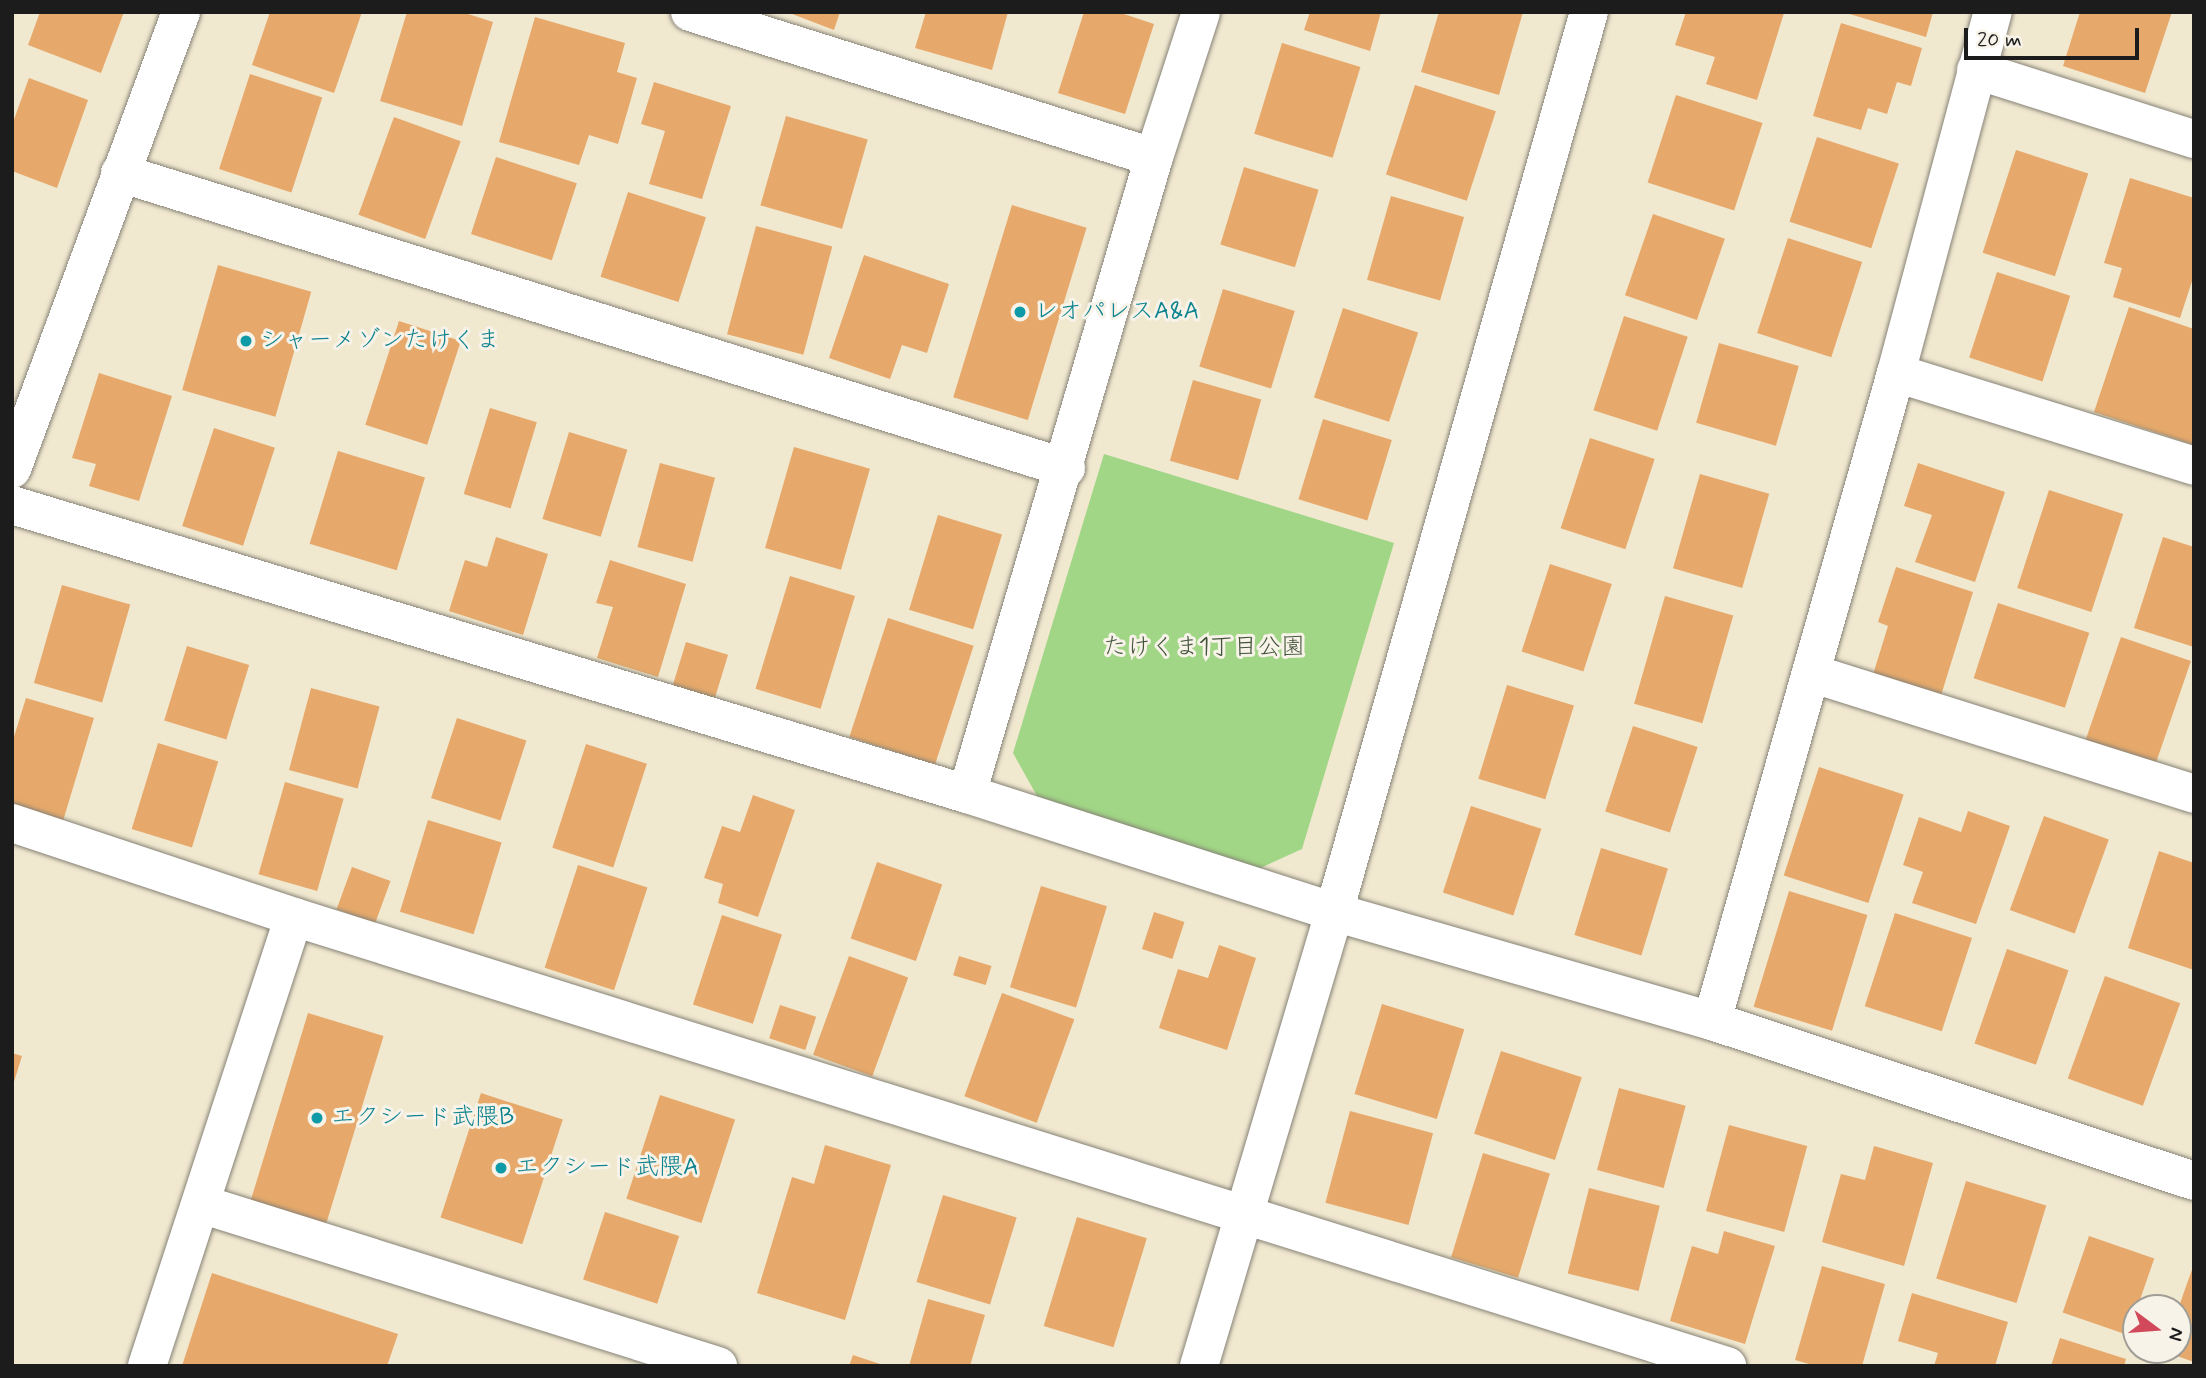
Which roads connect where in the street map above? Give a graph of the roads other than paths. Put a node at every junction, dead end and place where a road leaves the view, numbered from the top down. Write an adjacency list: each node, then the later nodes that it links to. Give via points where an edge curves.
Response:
1 (181, 12): 9 (street)
2 (690, 12): 8 (street)
3 (1201, 12): 8 (street)
4 (1589, 12): 19 (street)
5 (1993, 12): 6 (street)
6 (1976, 70): 7 (street); 10 (street)
7 (2194, 139)
8 (1154, 157): 12 (street)
9 (120, 173): 12 (street); 13 (street)
10 (1896, 373): 11 (street); 15 (street)
11 (2194, 466)
12 (1066, 468): 16 (street)
13 (12, 469)
14 (12, 505): 16 (street)
15 (1811, 673): 17 (street); 21 (street)
16 (967, 794): 19 (street)
17 (2194, 794)
18 (12, 823): 20 (street)
19 (1334, 912): 21 (street); 24 (street)
20 (294, 917): 23 (street); 24 (street)
21 (1712, 1021): 22 (street)
22 (2194, 1181)
23 (201, 1204): 25 (street); 26 (street)
24 (1242, 1214): 27 (street); 28 (street)
25 (147, 1366)
26 (718, 1366)
27 (1199, 1366)
28 (1727, 1366)

